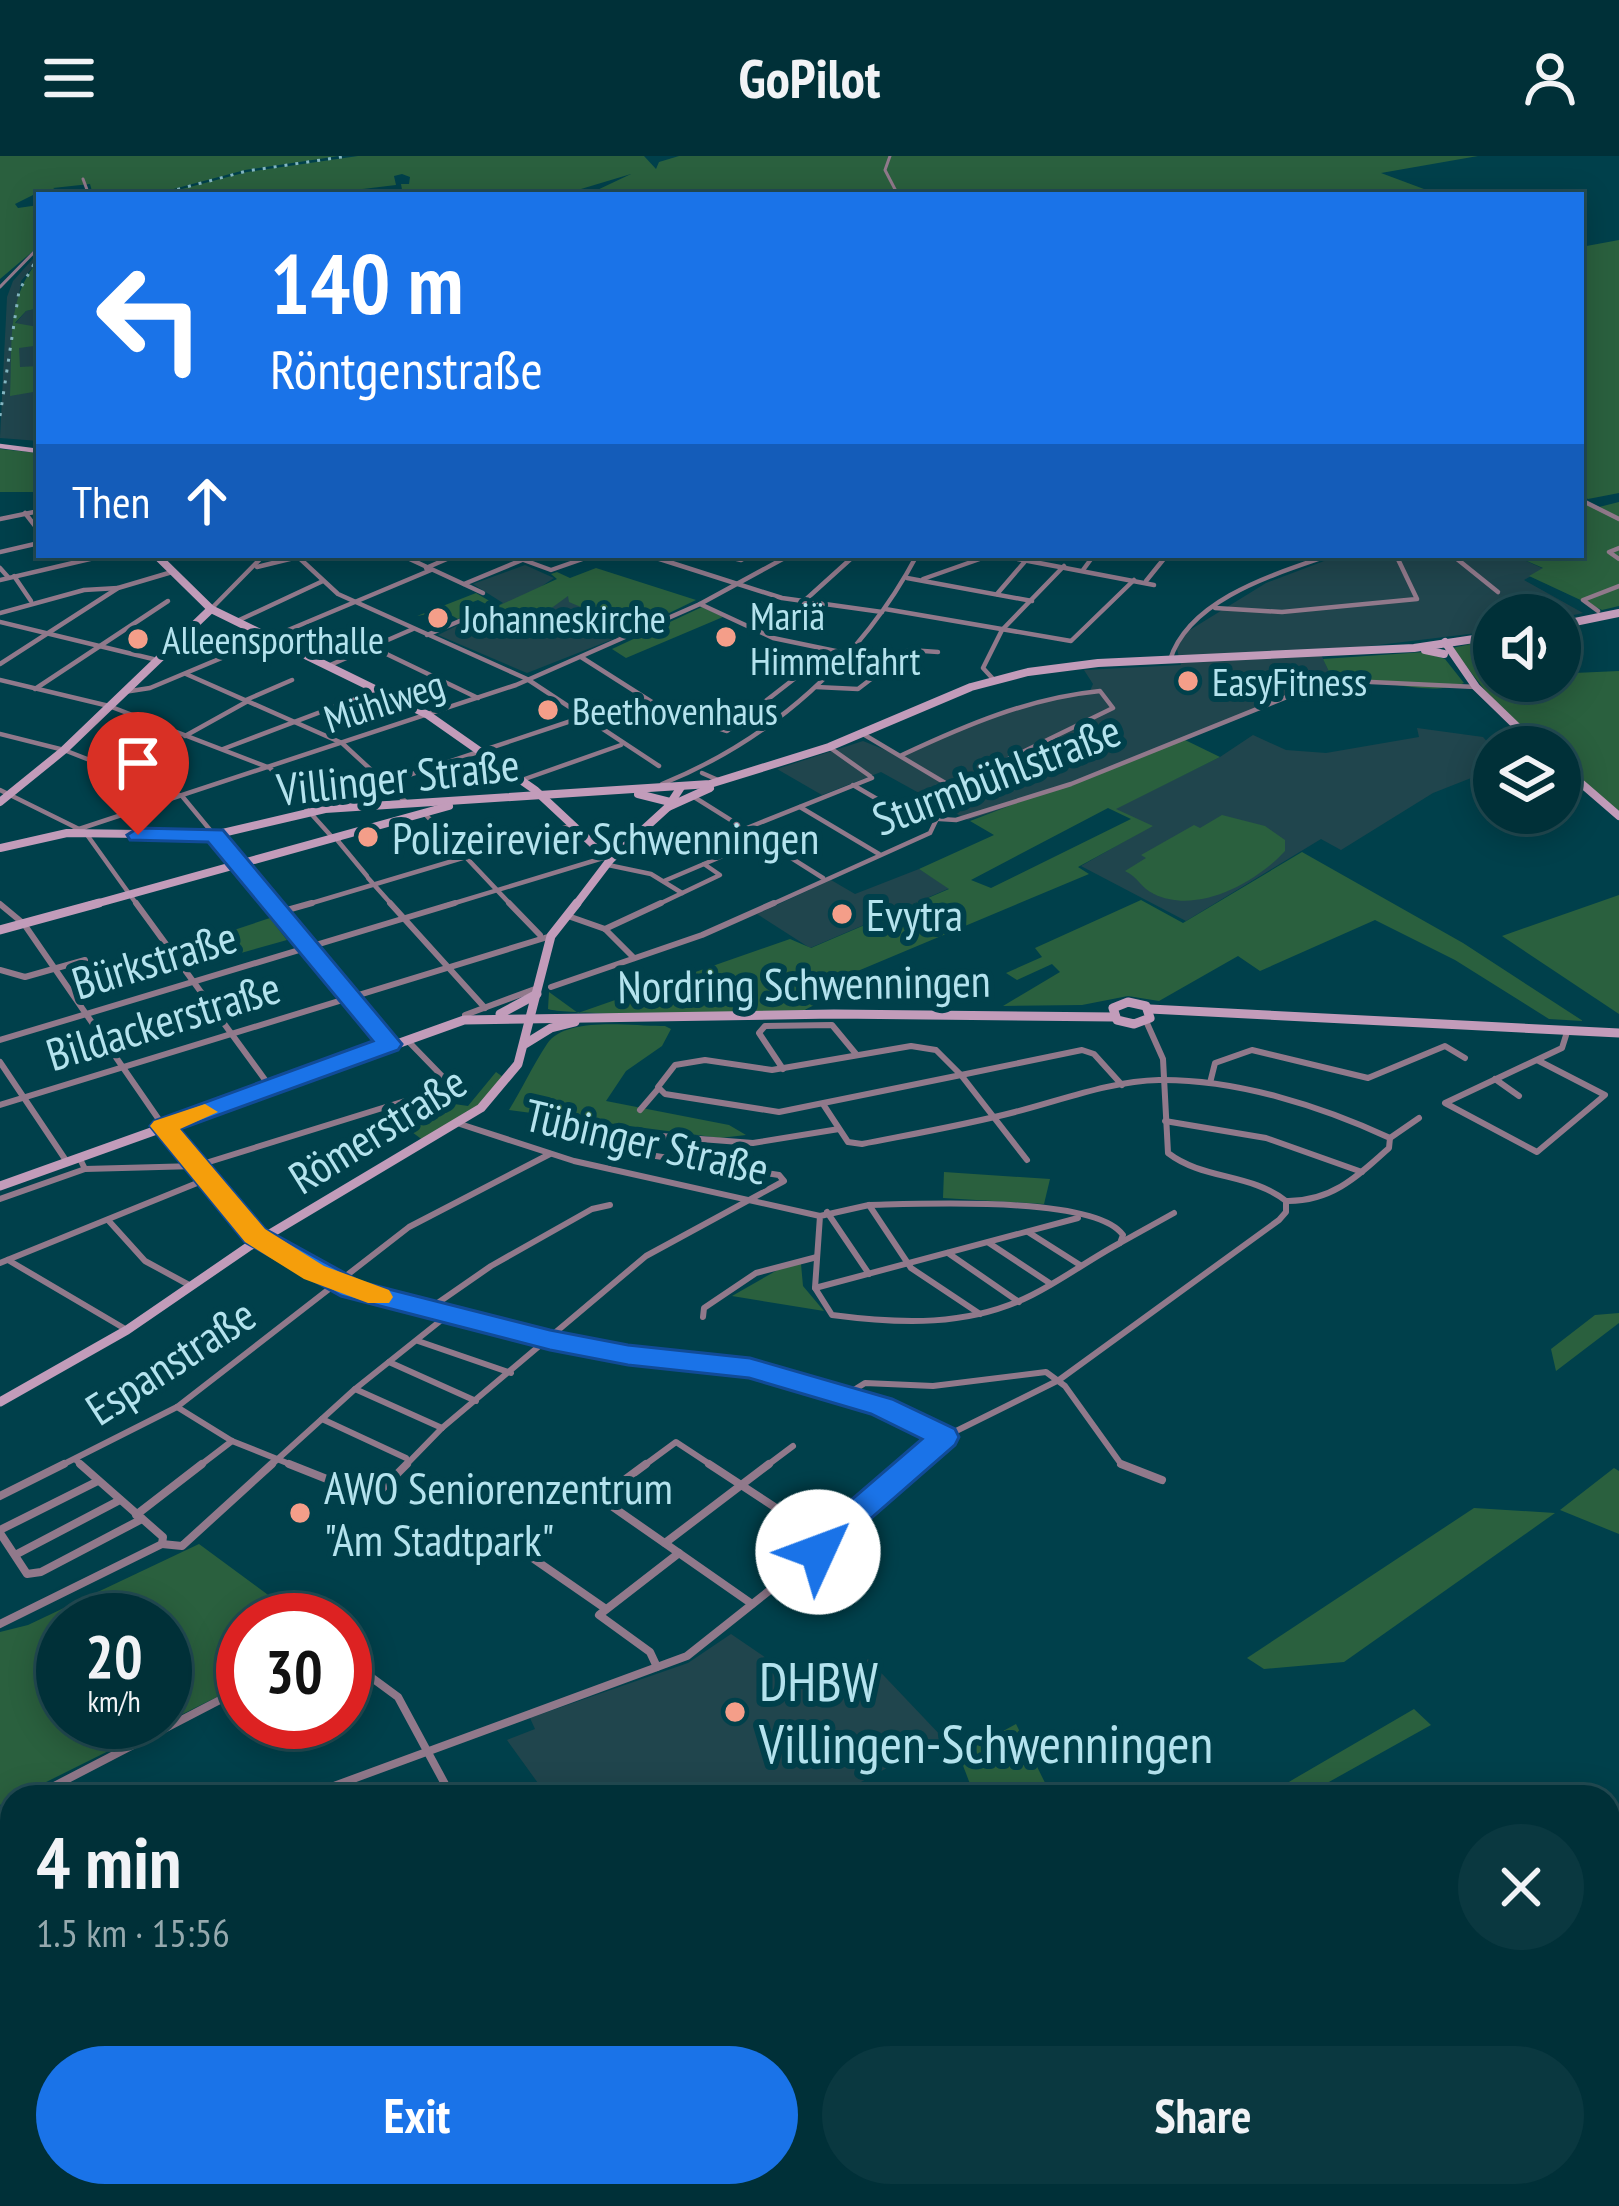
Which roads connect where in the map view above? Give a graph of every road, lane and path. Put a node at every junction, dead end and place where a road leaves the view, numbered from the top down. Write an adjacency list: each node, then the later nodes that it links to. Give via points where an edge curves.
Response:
1 (890, 156): 4 (street, via 885,170)
2 (83, 179): 3 (street)
3 (88, 192)
4 (896, 192)
5 (36, 250): 6 (street)
6 (0, 287)
7 (0, 446): 8 (main road)
8 (36, 451)
9 (1584, 501): 12 (street)
10 (36, 511): 11 (street)
11 (26, 513): 13 (street); 14 (street)
12 (1619, 518)
13 (0, 519)
14 (36, 527)
15 (36, 544): 17 (street)
16 (1619, 548): 40 (street, via 1609,552)
17 (0, 552)
18 (94, 558): 49 (street)
19 (160, 558): 48 (main road)
20 (262, 558): 43 (street)
21 (291, 558): 43 (street)
22 (302, 558): 52 (street)
23 (407, 558): 46 (street)
24 (450, 558): 46 (street)
25 (517, 558): 41 (street)
26 (586, 558): 41 (street, via 557,569)
27 (656, 558): 56 (street)
28 (785, 558): 56 (street, Mühlweg)
29 (852, 558): 67 (street)
30 (915, 558): 50 (street)
31 (985, 558): 53 (street)
32 (1019, 558): 39 (street)
33 (1050, 558): 42 (street)
34 (1092, 558): 47 (street)
35 (1165, 558): 54 (street)
36 (1322, 558): 69 (street)
37 (1397, 558): 69 (street, via 1417,599 1282,612)
38 (1456, 558): 60 (street)
39 (1027, 559): 42 (street); 62 (street)
40 (1619, 559)
41 (522, 560): 55 (street)
42 (1047, 563): 44 (street)
43 (257, 566): 70 (street)
44 (1064, 566): 47 (street); 65 (street)
45 (0, 568): 49 (street)
46 (429, 569): 55 (street); 66 (street)
47 (1083, 570): 51 (street)
48 (172, 572): 59 (street); 70 (main road)
49 (7, 578): 63 (street)
50 (907, 578): 53 (street); 72 (street)
51 (1134, 580): 54 (street); 80 (street, via 1071,641)
52 (322, 581): 66 (street); 78 (street)
53 (920, 581): 62 (street)
54 (1146, 581): 57 (street)
55 (464, 584): 61 (street)
56 (738, 584): 67 (street); 68 (street, Mühlweg)
57 (1154, 585)
58 (1619, 586): 73 (street, via 1583,600)
59 (118, 588): 63 (street); 81 (street)
60 (1498, 592)
61 (483, 593)
62 (997, 594): 65 (street)
63 (32, 601): 74 (street)
64 (168, 601): 85 (street)
65 (1032, 601): 80 (street)
66 (356, 602): 79 (street); 83 (street)
67 (803, 602): 72 (street)
68 (700, 604): 89 (street, via 773,638); 92 (street, Mühlweg)
69 (1215, 608): 94 (street, via 1180,633)
70 (211, 609): 78 (main road); 93 (main road)
71 (483, 610): 82 (street)
72 (883, 610): 80 (street); 91 (street)
73 (1598, 611)
74 (0, 613)
75 (1619, 613): 76 (main road)
76 (1581, 621)
77 (0, 622): 81 (street)
78 (235, 622): 83 (main road)
79 (413, 628): 82 (street); 86 (street)
80 (1002, 630): 101 (street, via 982,668)
81 (47, 633): 85 (street); 95 (street)
82 (427, 635): 98 (street)
83 (270, 638): 96 (main road); 97 (street)
84 (1473, 639): 87 (main road, Villinger Straße)
85 (100, 646): 93 (street); 105 (street)
86 (372, 646): 96 (street); 108 (street)
87 (1442, 646): 88 (main road, Villinger Straße); 88 (main road, Villinger Straße); 102 (main road)
88 (1400, 648): 94 (main road, Villinger Straße)
89 (830, 651): 91 (street); 92 (street, via 727,731 667,712)
90 (938, 652): 103 (street, via 909,650 845,695)
91 (850, 654): 103 (street)
92 (581, 657): 98 (street, Mühlweg)
93 (153, 659): 107 (main road)
94 (1170, 660): 101 (main road, Villinger Straße)
95 (0, 664)
96 (328, 666): 106 (main road)
97 (186, 674): 107 (street); 109 (street)
98 (527, 679): 108 (street, Mühlweg); 113 (street)
99 (0, 680): 105 (street)
100 (292, 680): 109 (street)
101 (994, 680): 117 (main road, Villinger Straße)
102 (1473, 684)
103 (816, 687): 128 (street)
104 (1473, 687): 154 (street, Sturmbühlstraße, via 1329,680 1070,784)
105 (34, 689): 111 (street)
106 (376, 691): 112 (main road); 114 (street)
107 (122, 692): 111 (main road)
108 (478, 698): 112 (street, Mühlweg)
109 (247, 701): 114 (street); 118 (street)
110 (1492, 702): 115 (main road)
111 (109, 706): 118 (street); 123 (main road)
112 (428, 715): 119 (street, Mühlweg); 124 (main road)
113 (580, 718): 120 (street); 124 (street)
114 (300, 723): 119 (street); 122 (street)
115 (1516, 726)
116 (0, 734): 123 (street)
117 (863, 734): 121 (main road, Villinger Straße); 125 (street)
118 (185, 736): 122 (street)
119 (342, 743): 127 (street, Mühlweg); 131 (street)
120 (621, 745): 126 (street); 130 (street)
121 (829, 747): 129 (main road, Villinger Straße); 133 (street, via 872,778)
122 (222, 749): 127 (street)
123 (64, 750): 138 (main road); 139 (street)
124 (477, 752): 130 (main road); 131 (street)
125 (902, 755): 134 (street); 134 (street, via 994,715 1090,691 1113,708)
126 (658, 766)
127 (270, 768): 139 (street, Mühlweg); 149 (street)
128 (699, 771): 129 (street); 136 (street); 137 (street)
129 (730, 779): 136 (main road, Villinger Straße); 136 (main road, Villinger Straße)
130 (519, 781): 140 (main road); 141 (main road)
131 (388, 782): 142 (street); 145 (street)
132 (1581, 783): 152 (main road)
133 (853, 784): 147 (street); 154 (street, via 908,817)
134 (952, 787): 154 (street)
135 (0, 790): 138 (street)
136 (685, 790): 137 (main road, Villinger Straße); 146 (main road); 157 (street)
137 (642, 791): 141 (main road, Villinger Straße); 146 (main road)
138 (13, 794): 143 (main road); 158 (street)
139 (182, 796): 153 (street, Mühlweg); 160 (street)
140 (501, 796): 141 (main road, Villinger Straße); 145 (main road, Villinger Straße)
141 (541, 796): 150 (main road); 156 (main road)
142 (336, 800): 144 (street); 148 (street)
143 (0, 802)
144 (325, 803)
145 (407, 803): 148 (main road, Villinger Straße); 151 (main road)
146 (672, 804): 166 (main road)
147 (800, 807): 157 (street); 164 (street)
148 (345, 808): 149 (main road, Villinger Straße)
149 (309, 811): 160 (main road, Villinger Straße); 161 (street)
150 (423, 812): 151 (main road); 165 (street)
151 (410, 815): 161 (main road)
152 (1619, 816)
153 (117, 817): 155 (street, Mühlweg); 158 (street, Mühlweg)
154 (939, 822): 164 (street, Sturmbühlstraße)
155 (101, 825): 158 (street, Mühlweg); 159 (street)
156 (570, 826): 165 (street); 166 (main road)
157 (747, 828): 162 (street)
158 (82, 831): 159 (main road, Villinger Straße); 163 (main road, Villinger Straße); 173 (street)
159 (110, 834): 160 (main road, Villinger Straße)
160 (214, 835): 167 (street)
161 (337, 836): 167 (main road); 170 (street)
162 (760, 840): 168 (street); 169 (street)
163 (0, 848)
164 (880, 854): 169 (street, Sturmbühlstraße)
165 (466, 856): 170 (street); 172 (street)
166 (607, 861): 171 (street); 172 (street, Bürkstraße); 177 (main road)
167 (240, 864): 173 (main road); 176 (street)
168 (704, 864): 171 (street); 174 (street, via 720,875)
169 (823, 878): 184 (street, Sturmbühlstraße)
170 (369, 879): 176 (street); 178 (street)
171 (664, 881): 174 (street)
172 (496, 889): 178 (street, Bürkstraße); 182 (street)
173 (130, 893): 179 (main road); 189 (street)
174 (682, 893): 180 (street)
175 (0, 904): 179 (street)
176 (279, 912): 183 (street)
177 (567, 916): 180 (street); 182 (main road)
178 (404, 917): 183 (street, Bürkstraße); 186 (street)
179 (24, 924): 181 (main road); 188 (street)
180 (605, 929): 184 (street)
181 (0, 930)
182 (546, 936): 186 (street, Bildackerstraße); 191 (main road, Römerstraße)
183 (308, 946): 189 (street, Bürkstraße); 192 (street)
184 (634, 958): 190 (street, Sturmbühlstraße)
185 (86, 960): 188 (street)
186 (448, 965): 192 (street, Bildackerstraße); 193 (street)
187 (0, 970): 188 (street, via 25,977)
188 (56, 970): 195 (street)
189 (195, 981): 195 (street, Bürkstraße); 203 (street)
190 (551, 987)
191 (538, 991): 193 (street); 197 (main road); 199 (main road, Römerstraße)
192 (350, 997): 203 (street, Bildackerstraße); 208 (street)
193 (485, 1008): 196 (street)
194 (1114, 1013): 198 (main road, via 1134,1002); 200 (main road, Nordring Schwenningen); 201 (main road)
195 (86, 1014): 207 (street, Bürkstraße); 214 (street)
196 (466, 1015)
197 (495, 1016): 199 (main road); 206 (main road)
198 (1149, 1016): 201 (main road); 202 (main road); 205 (street)
199 (532, 1017): 200 (main road, Nordring Schwenningen); 209 (main road, Römerstraße)
200 (592, 1018): 209 (main road, via 558,1025)
201 (1130, 1024): 205 (street)
202 (1568, 1029): 204 (main road); 212 (street, via 1562,1048)
203 (232, 1033): 214 (street, Bildackerstraße); 222 (street)
204 (1619, 1033)
205 (1151, 1036): 219 (street)
206 (405, 1038): 208 (main road); 216 (street)
207 (0, 1040)
208 (389, 1044): 222 (main road)
209 (524, 1045): 233 (main road, Römerstraße, via 511,1077)
210 (857, 1055): 215 (street); 215 (street, via 832,1025 765,1026 759,1034); 217 (street, via 925,1046)
211 (1466, 1058): 220 (street, via 1445,1046 1368,1078 1247,1051 1215,1063)
212 (1538, 1060): 218 (street); 218 (street, via 1606,1095 1538,1152 1445,1103)
213 (0, 1062): 225 (street)
214 (121, 1067): 225 (street, Bildackerstraße); 234 (street)
215 (783, 1069): 223 (street, via 700,1060 675,1065)
216 (442, 1076)
217 (961, 1077): 221 (street, via 1082,1049); 226 (street); 230 (street)
218 (1495, 1079): 224 (street)
219 (1163, 1080): 220 (street); 221 (street); 232 (street)
220 (1210, 1083): 236 (street, via 1345,1117)
221 (1122, 1085): 230 (street)
222 (271, 1088): 234 (main road)
223 (659, 1091): 226 (street, via 762,1112); 229 (street)
224 (1519, 1096)
225 (23, 1098): 227 (street, Bildackerstraße); 240 (street)
226 (823, 1104): 235 (street)
227 (0, 1105)
228 (418, 1106): 241 (street, via 405,1101)
229 (640, 1110)
230 (993, 1118): 235 (street, via 862,1144); 239 (street)
231 (1419, 1118): 236 (street)
232 (1165, 1121): 243 (street, via 1302,1148); 248 (street, via 1177,1161 1271,1188)
233 (460, 1124): 237 (street, Tübinger Straße); 256 (main road, Römerstraße)
234 (164, 1126): 238 (main road); 241 (street)
235 (839, 1129): 247 (street, via 753,1143 648,1135 638,1145 643,1154 784,1178)
236 (1390, 1138): 243 (street)
237 (550, 1154): 247 (street, Tübinger Straße); 267 (street, Espanstraße, via 409,1227)
238 (79, 1157): 240 (main road); 242 (street)
239 (1027, 1160)
240 (67, 1162): 245 (main road)
241 (196, 1166): 242 (street); 244 (street)
242 (85, 1169): 246 (street)
243 (1362, 1172): 248 (street, via 1334,1196)
244 (207, 1179): 254 (street); 256 (street)
245 (0, 1186)
246 (0, 1199)
247 (751, 1199): 252 (street, Tübinger Straße); 278 (street, via 646,1256)
248 (1286, 1201): 257 (street, via 1286,1212)
249 (869, 1204): 252 (street); 253 (street); 264 (street)
250 (610, 1205): 272 (street, via 491,1266)
251 (1174, 1213): 260 (street)
252 (824, 1214): 262 (street); 266 (street)
253 (1081, 1216): 255 (street); 260 (street, via 1112,1222)
254 (108, 1220): 263 (street); 269 (street, via 145,1261)
255 (1028, 1232): 259 (street); 265 (street)
256 (260, 1240): 267 (street); 269 (main road, Römerstraße)
257 (1249, 1242): 258 (street); 281 (street)
258 (1261, 1242)
259 (988, 1243): 261 (street); 268 (street)
260 (1120, 1243): 265 (street)
261 (948, 1253): 264 (street); 271 (street)
262 (818, 1258): 270 (street); 275 (street, via 760,1269 704,1308)
263 (4, 1262): 276 (street)
264 (908, 1264): 266 (street); 274 (street)
265 (1080, 1265): 268 (street)
266 (869, 1274): 270 (street)
267 (337, 1283): 272 (street); 286 (street, Espanstraße)
268 (1051, 1283): 271 (street)
269 (191, 1286): 276 (main road, Römerstraße)
270 (815, 1288): 274 (street, via 832,1315 923,1323)
271 (1018, 1302): 274 (street)
272 (429, 1309): 273 (street)
273 (449, 1314): 277 (street); 278 (street)
274 (980, 1314)
275 (703, 1318)
276 (127, 1330): 284 (main road, Römerstraße)
277 (418, 1340): 279 (street); 280 (street)
278 (550, 1340): 280 (street); 283 (street, via 750,1368)
279 (389, 1362): 282 (street); 285 (street)
280 (511, 1373): 285 (street)
281 (1059, 1380): 283 (street, via 1030,1370 949,1384 865,1383); 289 (street); 295 (street, via 1121,1464)
282 (355, 1389): 287 (street); 288 (street)
283 (846, 1395): 289 (street)
284 (1, 1401)
285 (476, 1401): 288 (street)
286 (177, 1407): 290 (street); 294 (street, Espanstraße)
287 (322, 1420): 292 (street); 293 (street)
288 (442, 1428): 293 (street)
289 (944, 1437): 303 (street)
290 (232, 1441): 292 (street); 300 (street)
291 (793, 1446): 297 (street)
292 (278, 1459): 293 (street, via 368,1500); 305 (street, via 182,1546)
293 (407, 1459)
294 (76, 1460): 296 (street); 298 (street, Espanstraße)
295 (1162, 1480)
296 (98, 1481): 299 (street); 301 (street)
297 (742, 1485): 303 (street); 304 (street); 304 (street, via 676,1442 600,1498)
298 (0, 1496)
299 (120, 1500): 300 (street); 307 (street)
300 (139, 1517): 305 (street); 307 (street, via 41,1572 27,1574)
301 (0, 1531): 307 (street)
302 (500, 1535): 309 (street)
303 (825, 1540): 308 (street)
304 (665, 1543): 306 (street)
305 (162, 1544): 310 (street)
306 (679, 1553): 308 (street); 309 (street)
307 (17, 1554)
308 (753, 1604): 311 (street, via 687,1656)
309 (606, 1609): 311 (street, via 599,1615 650,1652)
310 (0, 1624)
311 (657, 1667): 314 (street)
312 (372, 1678): 314 (street, via 398,1697)
313 (216, 1702): 315 (street)
314 (424, 1749): 316 (street); 317 (street)
315 (56, 1785)
316 (334, 1785)
317 (445, 1785)

